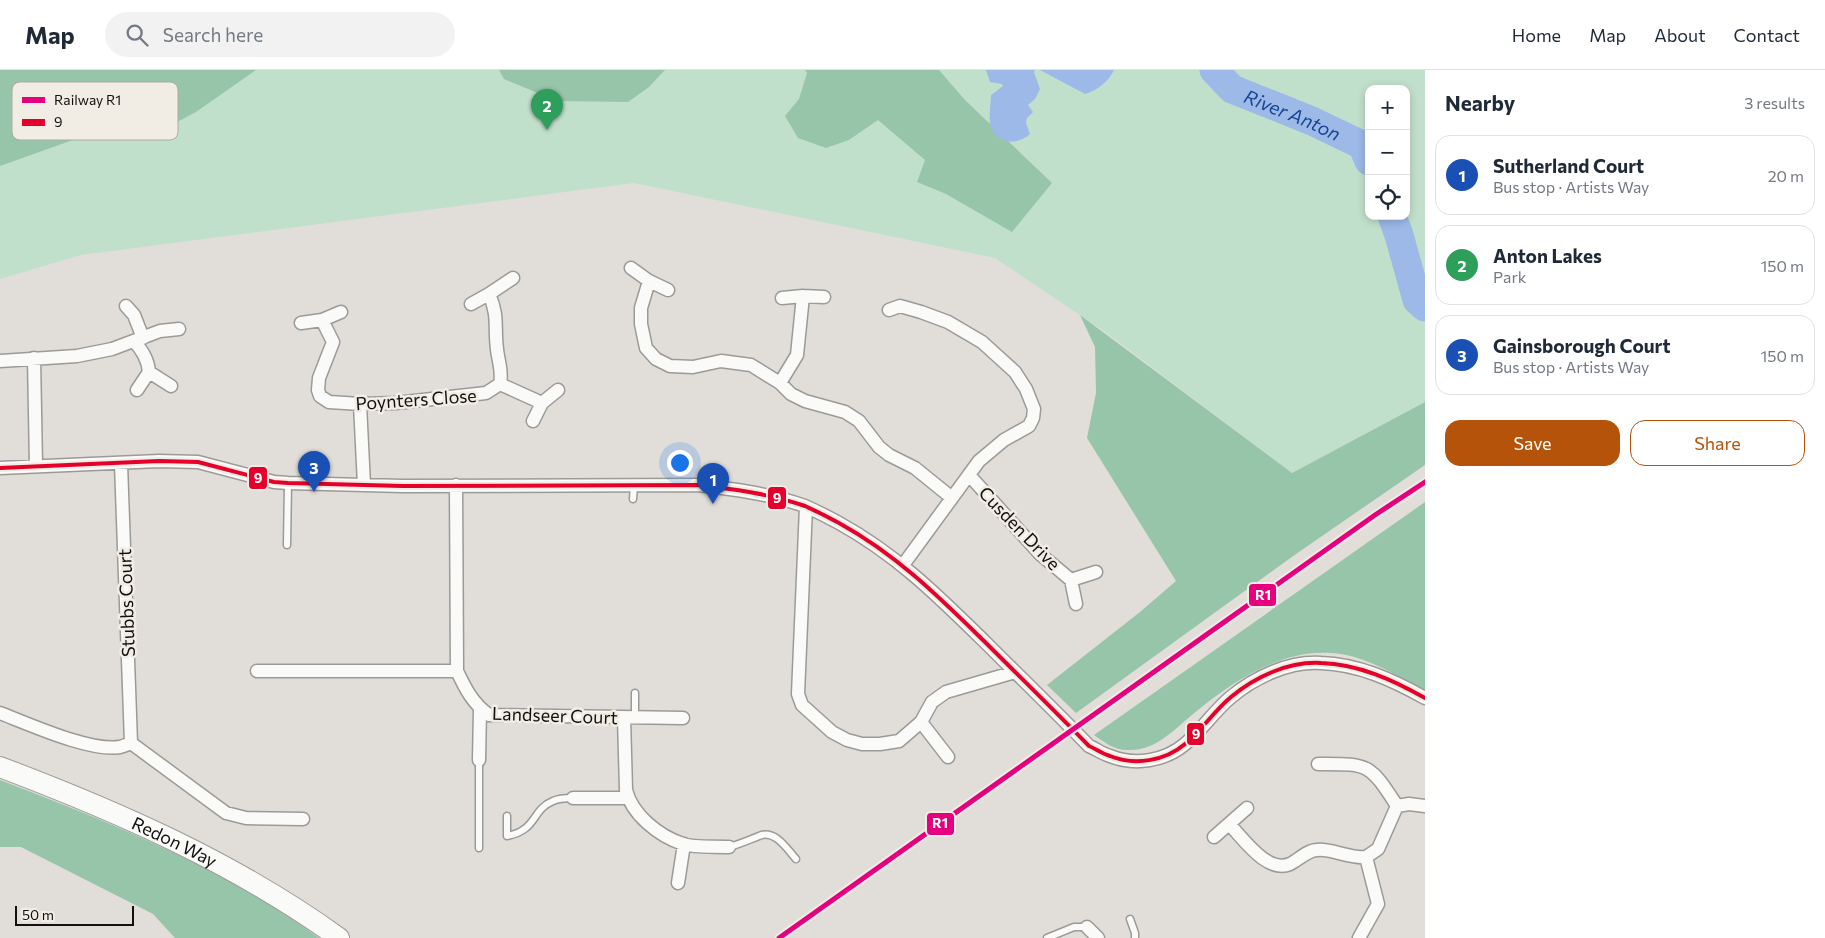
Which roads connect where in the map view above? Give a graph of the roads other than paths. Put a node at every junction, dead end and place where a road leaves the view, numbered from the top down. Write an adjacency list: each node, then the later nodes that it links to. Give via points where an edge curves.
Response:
1 (631, 268): 3 (street)
2 (513, 278): 5 (street)
3 (649, 281): 4 (street); 20 (street, via 641,324 646,348 656,359 670,366 693,367 721,361 751,365)
4 (668, 290)
5 (489, 294): 9 (street); 21 (street, Poynters Close, via 496,312)
6 (803, 296): 7 (street); 8 (street); 20 (street, via 797,354)
7 (824, 297)
8 (782, 298)
9 (471, 304)
10 (126, 306): 16 (street, via 134,315)
11 (889, 310): 31 (street, Cusden Drive, via 900,306 965,331 1008,365 1026,389 1034,409 1029,426 991,450)
12 (341, 312): 13 (street)
13 (322, 320): 14 (street); 26 (street, Poynters Close, via 333,342 319,378 320,396 329,402)
14 (301, 323)
15 (179, 330): 16 (street, via 160,331)
16 (139, 340): 17 (street, via 77,356); 19 (street)
17 (34, 358): 18 (street); 29 (street)
18 (0, 361)
19 (149, 372): 22 (street); 23 (street)
20 (780, 383): 37 (street, via 804,401 845,412 859,421 889,456 915,468)
21 (500, 384): 25 (street); 26 (street, Poynters Close, via 486,393 475,395)
22 (171, 386)
23 (137, 390)
24 (558, 390): 25 (street)
25 (542, 403): 27 (street)
26 (360, 404): 33 (street)
27 (533, 421)
28 (121, 464): 29 (street); 32 (street, via 198,462); 54 (street, Stubbs Court)
29 (36, 466): 30 (street)
30 (0, 468)
31 (970, 476): 37 (street, Cusden Drive); 42 (street, Cusden Drive, via 1040,554)
32 (288, 483): 33 (street); 39 (lane)
33 (364, 484): 34 (street)
34 (456, 484): 35 (street); 45 (street, Landseer Court)
35 (634, 485): 36 (lane); 38 (street, via 737,489)
36 (634, 498)
37 (952, 498): 40 (street, Cusden Drive)
38 (806, 507): 40 (street, via 855,532); 53 (street, via 798,694 802,705 847,740 862,744 899,741)
39 (287, 545)
40 (903, 565): 46 (street)
41 (1096, 572): 42 (street, Cusden Drive)
42 (1071, 580): 43 (street, Cusden Drive)
43 (1076, 604)
44 (257, 671): 45 (street)
45 (457, 671): 49 (street, Landseer Court)
46 (1015, 672): 48 (street, via 1090,746 1128,760 1146,761 1166,755 1184,744 1230,698 1248,685 1274,671 1300,664 1319,662 1358,668); 53 (street, via 946,692 932,702)
47 (635, 693): 51 (lane)
48 (1425, 698)
49 (480, 709): 51 (street, Landseer Court, via 489,715); 56 (street)
50 (0, 713): 54 (street, via 76,741 103,747)
51 (630, 718): 52 (street, Landseer Court); 60 (street)
52 (683, 718)
53 (921, 722): 55 (street)
54 (131, 743): 65 (street, via 226,814 246,818)
55 (948, 757)
56 (479, 760): 70 (lane)
57 (1318, 764): 61 (street, via 1368,768)
58 (0, 767): 76 (main road, Redon Way, via 106,808 189,848 255,884)
59 (573, 798): 60 (street); 64 (lane, via 551,802 539,811 523,832 507,836)
60 (628, 798): 68 (street, via 647,823)
61 (1397, 806): 62 (street); 71 (street, via 1378,849)
62 (1425, 806)
63 (1247, 808): 66 (street)
64 (507, 816)
65 (303, 819)
66 (1230, 824): 67 (street); 71 (street, via 1259,856 1280,866 1316,849 1358,858)
67 (1214, 837)
68 (684, 844): 69 (street); 73 (street)
69 (729, 846): 72 (lane, via 767,834 775,837)
70 (479, 848)
71 (1366, 856): 80 (street, via 1378,904)
72 (796, 860)
73 (678, 884)
74 (1130, 919): 79 (lane)
75 (1087, 927): 77 (lane, via 1074,927); 78 (street)
76 (339, 938)
77 (1047, 938)
78 (1098, 938)
79 (1135, 938)
80 (1359, 938)

